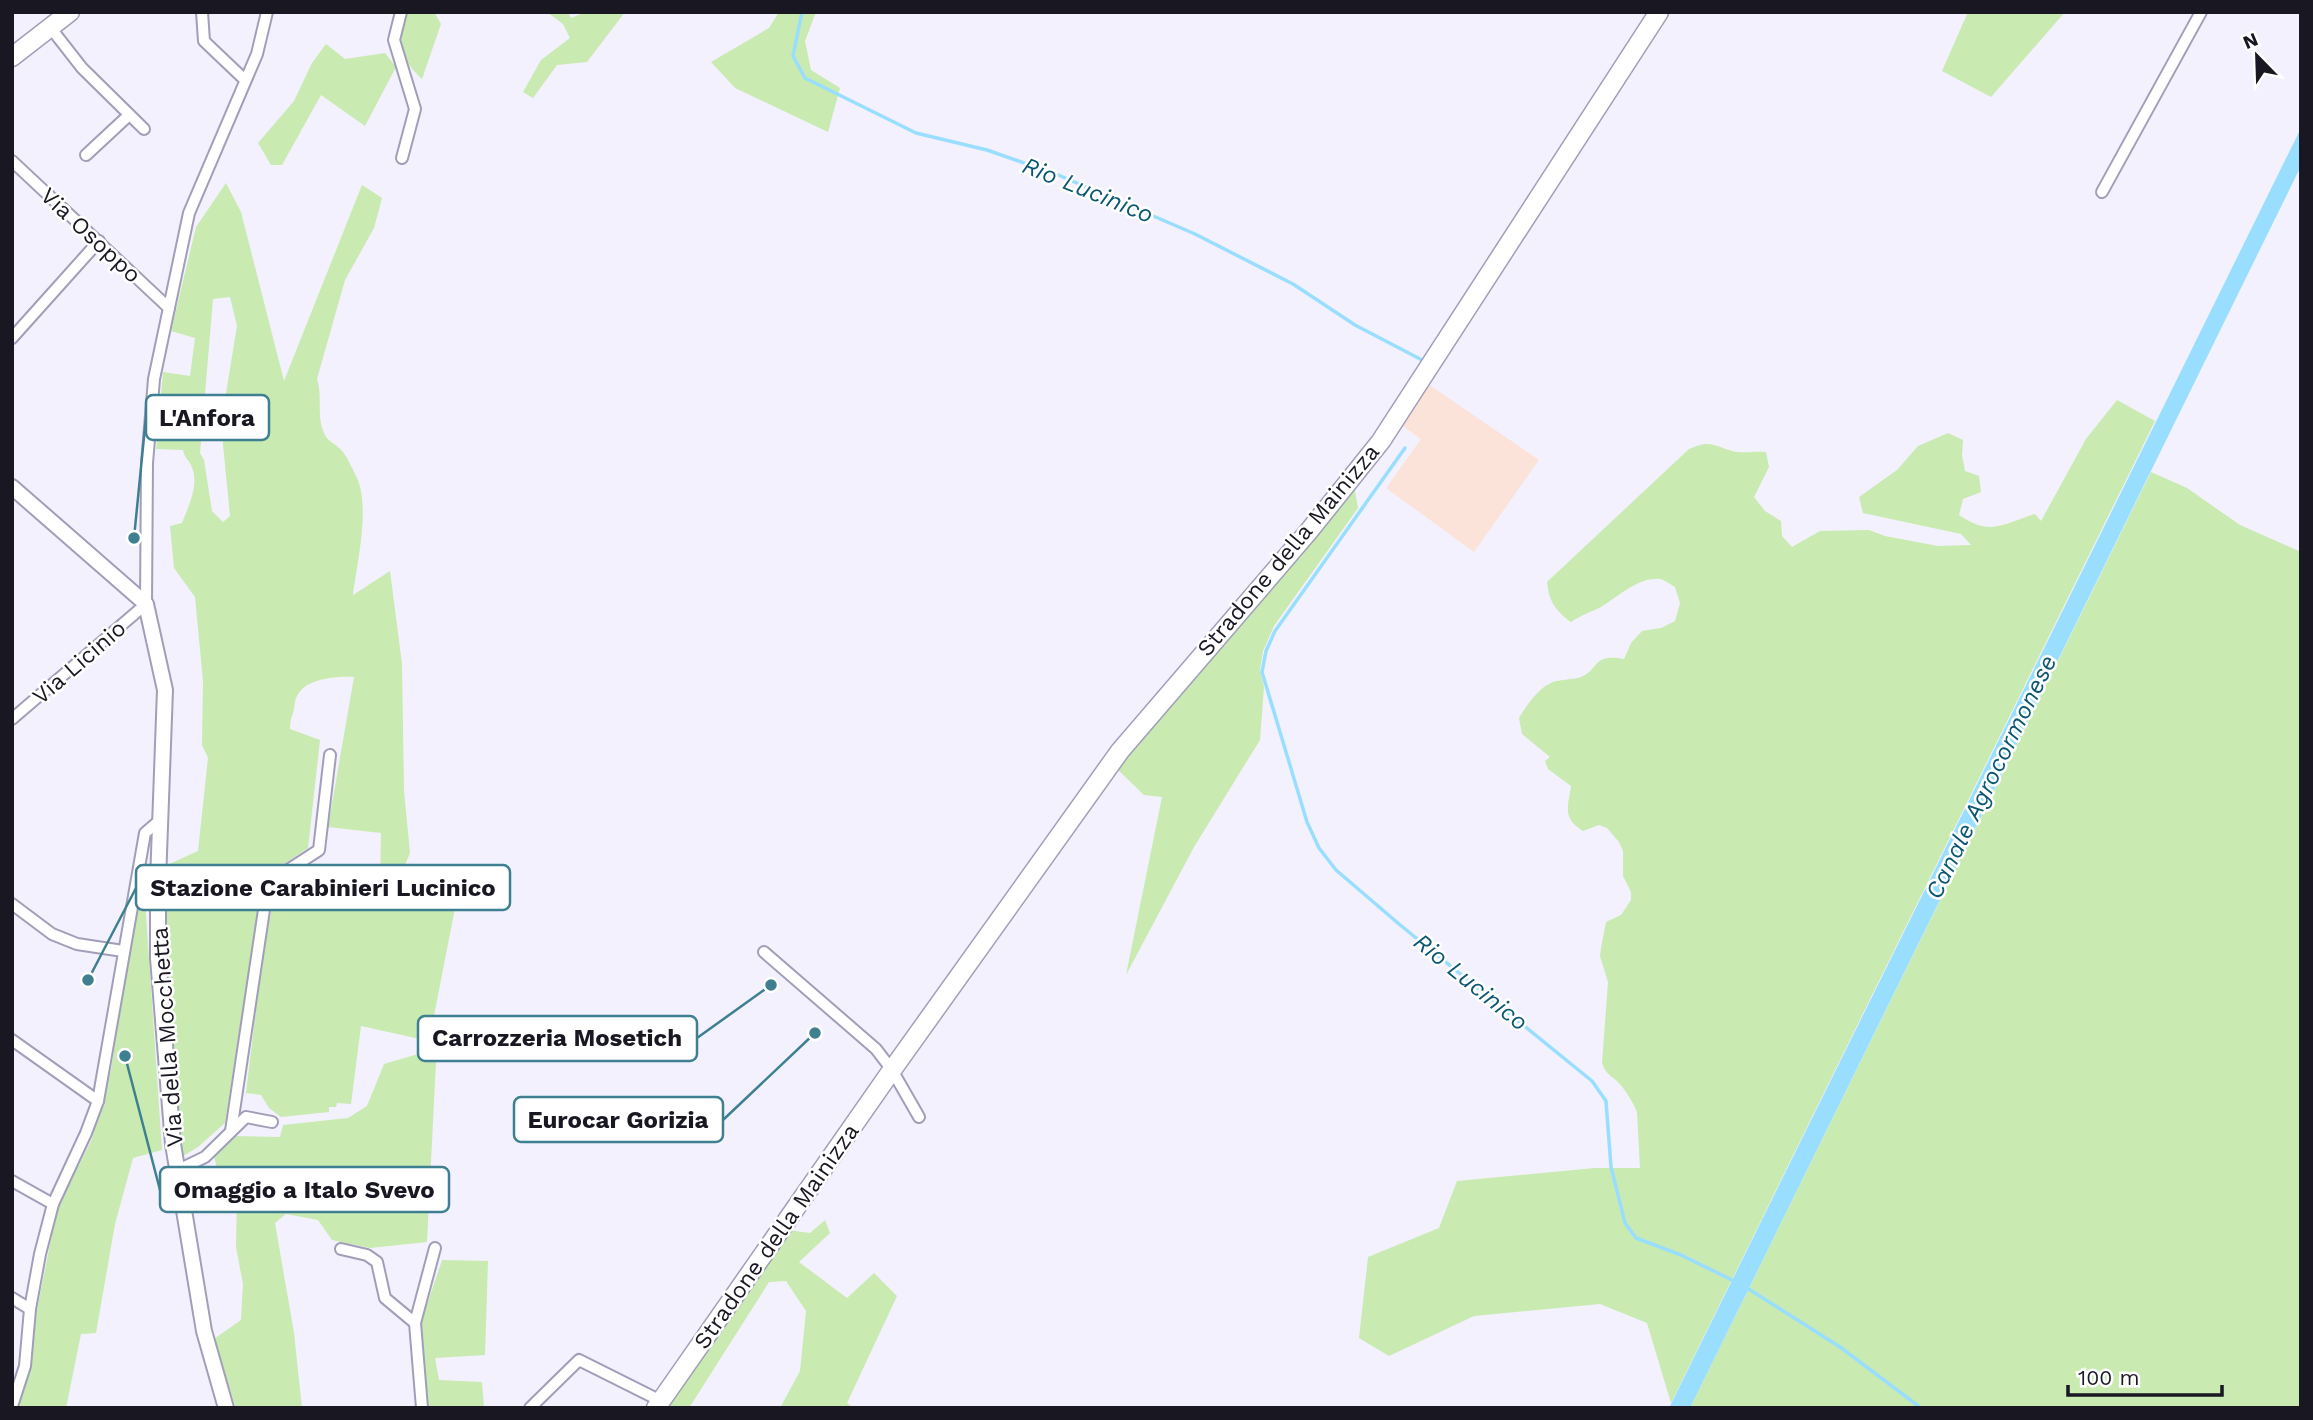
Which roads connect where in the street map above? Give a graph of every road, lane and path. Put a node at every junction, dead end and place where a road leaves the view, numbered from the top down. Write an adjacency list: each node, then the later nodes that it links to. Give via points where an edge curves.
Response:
1 (70, 12): 7 (main road)
2 (202, 12): 9 (street, via 204,41)
3 (267, 12): 9 (street)
4 (401, 12): 13 (street, via 394,40 415,109)
5 (1659, 12): 28 (main road, Stradone della Mainizza, via 1381,441 1119,751)
6 (2201, 12): 15 (street)
7 (50, 27): 8 (main road); 10 (street)
8 (12, 57)
9 (245, 80): 17 (street, via 189,213)
10 (128, 116): 11 (street); 12 (street)
11 (144, 129)
12 (86, 155)
13 (402, 158)
14 (12, 162): 16 (street, Via Osoppo)
15 (2102, 192)
16 (99, 241): 17 (street, Via Osoppo); 18 (street)
17 (169, 308): 20 (street, via 153,379)
18 (12, 338)
19 (12, 487): 20 (street)
20 (146, 604): 21 (street, Via Licinio); 23 (street, Via della Mocchetta, via 165,690)
21 (12, 719)
22 (330, 755): 32 (street, via 319,850 268,883)
23 (160, 820): 25 (street, via 145,833); 33 (street, Via della Mocchetta, via 158,958)
24 (12, 904): 25 (street, via 52,934 78,944)
25 (123, 951): 29 (street)
26 (764, 952): 28 (street, via 876,1049)
27 (12, 1040): 29 (street)
28 (892, 1070): 30 (street); 41 (main road, Stradone della Mainizza)
29 (98, 1101): 35 (street)
30 (919, 1117)
31 (272, 1122): 32 (street, Via della Mocchetta, via 246,1117)
32 (231, 1131): 33 (street, Via della Mocchetta, via 205,1157)
33 (176, 1171): 43 (street, Via della Mocchetta, via 204,1331)
34 (12, 1181): 35 (street)
35 (52, 1204): 39 (street)
36 (435, 1248): 40 (street)
37 (341, 1249): 40 (street, via 377,1262 385,1298)
38 (12, 1298): 39 (street)
39 (30, 1309): 42 (street, via 25,1366)
40 (415, 1323): 44 (street)
41 (658, 1404): 45 (street, Stradone della Mainizza, via 579,1360)
42 (12, 1406)
43 (226, 1408)
44 (422, 1408)
45 (530, 1408)

